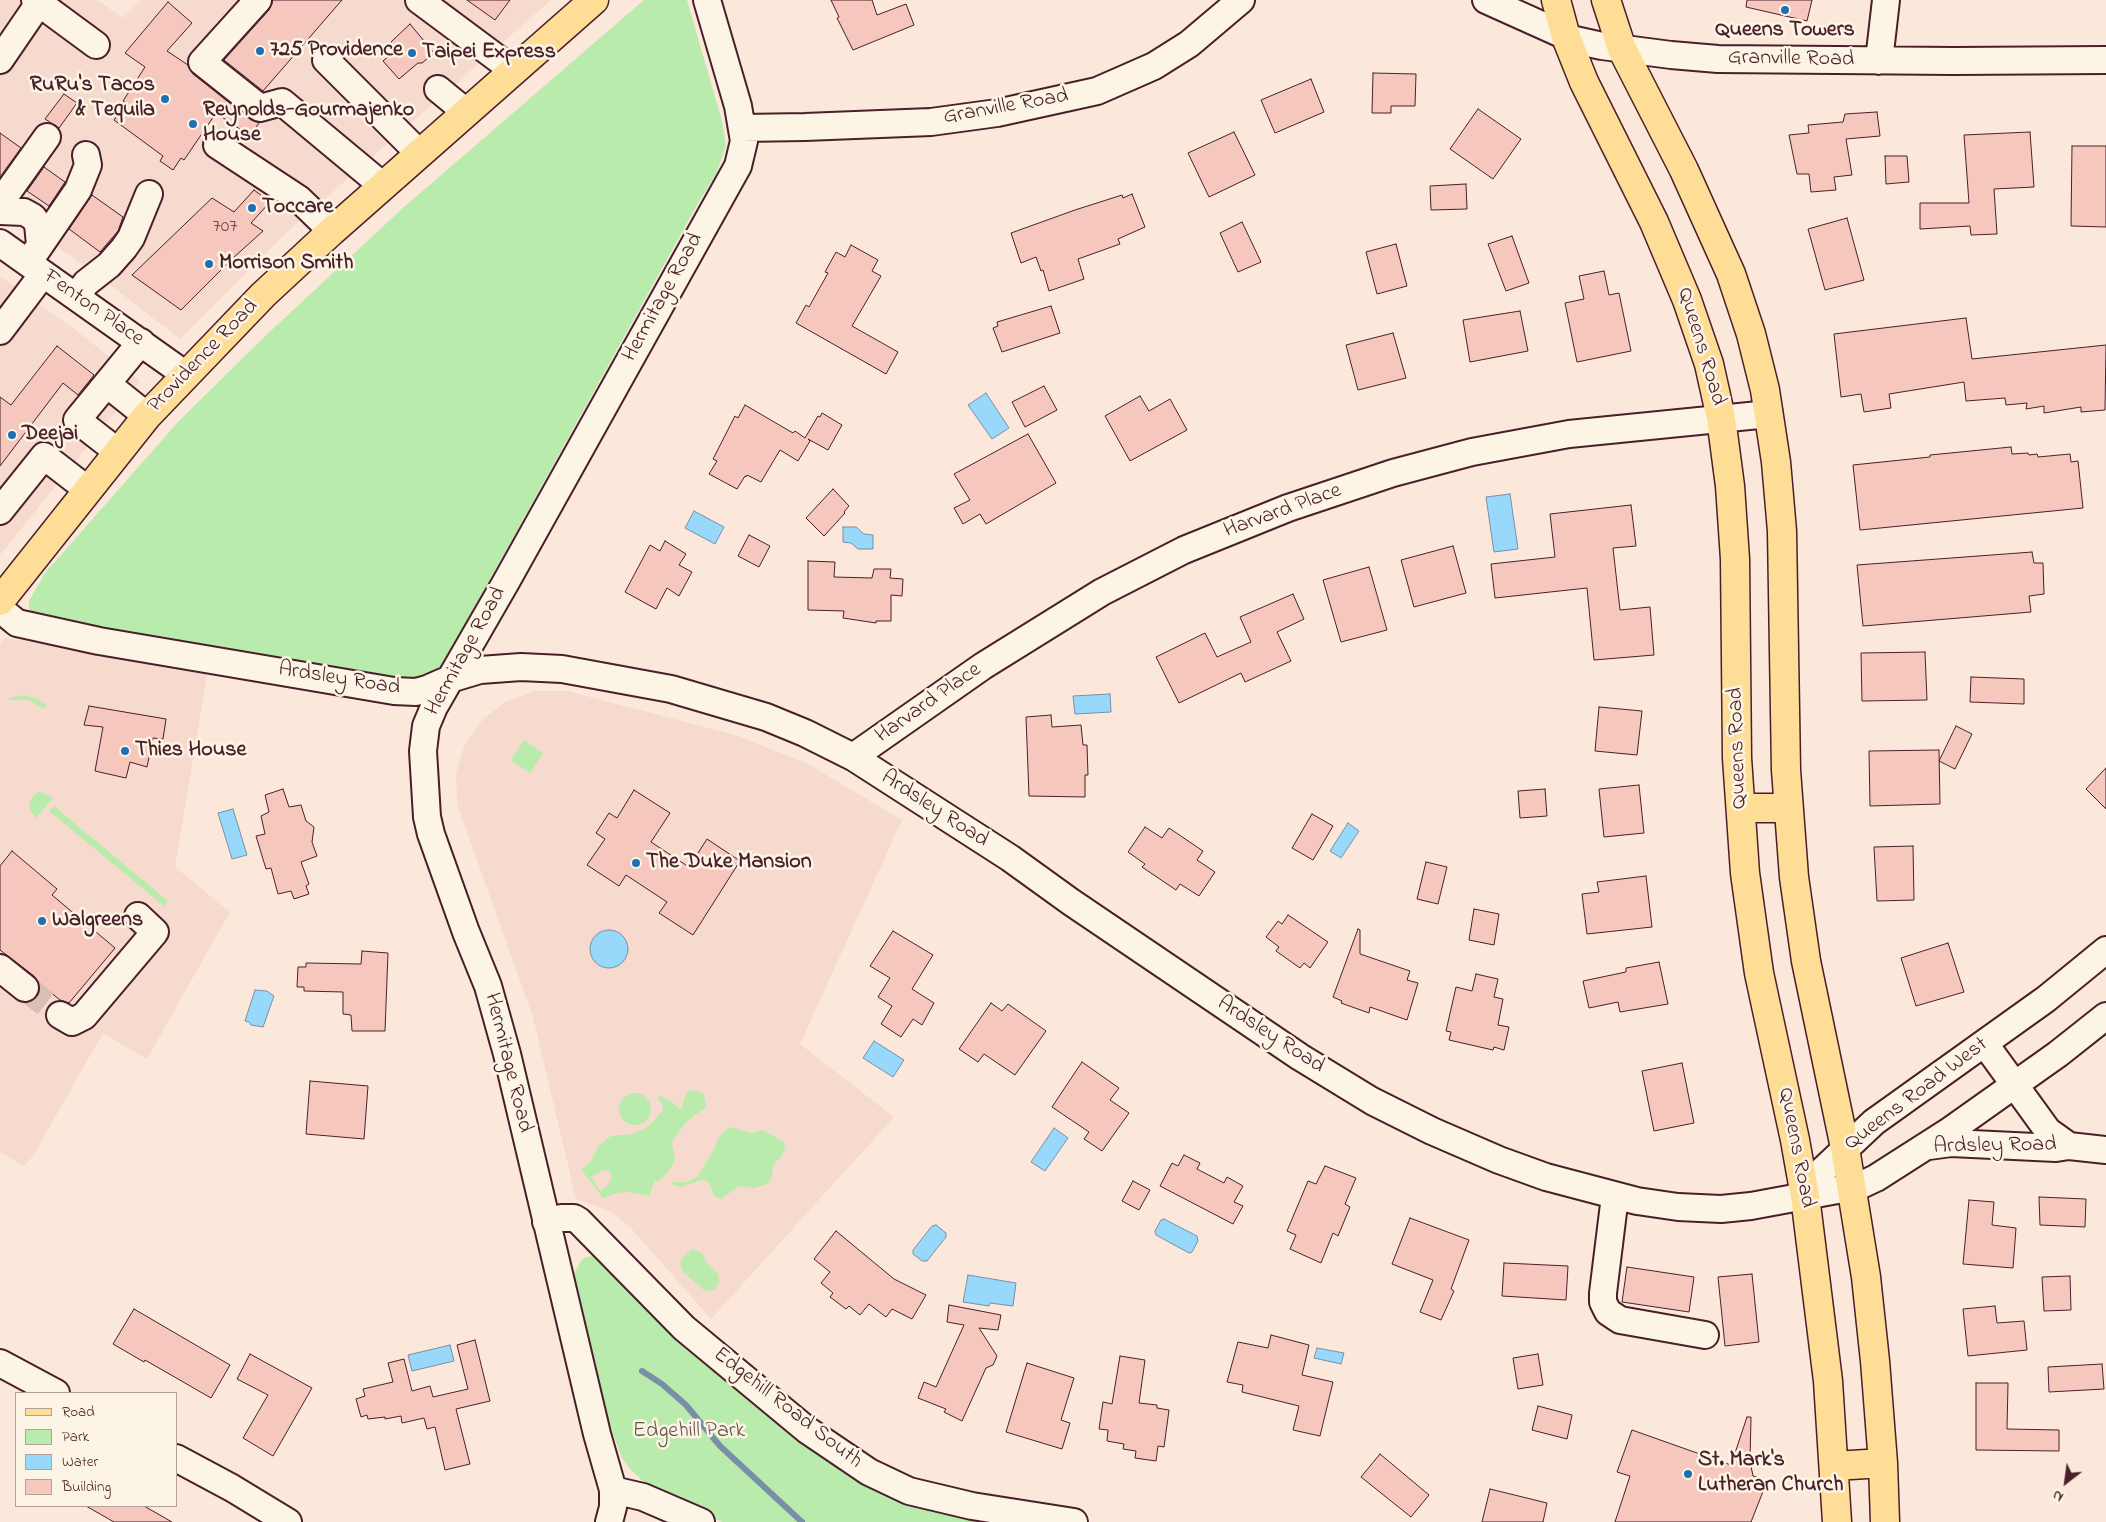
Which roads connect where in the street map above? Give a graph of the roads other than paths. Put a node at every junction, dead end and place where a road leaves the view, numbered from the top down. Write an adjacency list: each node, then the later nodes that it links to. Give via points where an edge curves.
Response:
1 (258, 0): 26 (street, via 202,62 260,108 282,102)
2 (419, 0): 18 (street)
3 (594, 0): 18 (main road, Providence Road)
4 (707, 0): 21 (street, Hermitage Road)
5 (1241, 0): 21 (street, Granville Road, via 1189,44 1154,66 1097,91 997,113 931,122)
6 (1486, 0): 11 (street, Granville Road)
7 (1556, 0): 11 (main road, Queens Road)
8 (1606, 0): 13 (main road, Queens Road)
9 (1886, 0): 17 (street)
10 (37, 2): 12 (street); 14 (street)
11 (1566, 37): 13 (street, Granville Road); 38 (main road, Queens Road, via 1590,96 1672,262 1709,364)
12 (96, 45)
13 (1622, 49): 17 (street, Granville Road, via 1718,59); 36 (main road, Queens Road, via 1731,274 1751,334)
14 (0, 60)
15 (326, 60): 24 (street)
16 (2106, 60): 17 (street, Granville Road)
17 (1879, 61)
18 (513, 70): 20 (main road, Providence Road)
19 (438, 89): 20 (street)
20 (466, 112): 24 (main road, Providence Road)
21 (742, 128): 44 (street, Hermitage Road, via 744,141 738,166)
22 (47, 137): 28 (street)
23 (217, 145): 29 (street, via 299,199)
24 (419, 153): 26 (main road, Providence Road)
25 (86, 155): 30 (street, via 88,166 84,178)
26 (383, 186): 29 (main road, Providence Road)
27 (149, 194): 31 (street, via 124,248)
28 (1, 202): 30 (street, via 33,217 38,224)
29 (332, 231): 34 (main road, Providence Road, via 263,295)
30 (20, 257): 31 (street, Fenton Place); 32 (street)
31 (76, 296): 33 (street, Fenton Place)
32 (0, 331)
33 (141, 342): 34 (street, Fenton Place); 35 (street)
34 (186, 375): 37 (main road, Providence Road)
35 (107, 384): 37 (street); 39 (street, via 77,420)
36 (1769, 414): 38 (street, Harvard Place); 47 (main road, Queens Road, via 1782,531)
37 (147, 416): 39 (main road, Providence Road)
38 (1721, 418): 45 (street, Harvard Place, via 1569,434 1472,452 1393,473 1288,508 1184,550 1102,592 982,666); 46 (main road, Queens Road, via 1735,559)
39 (118, 452): 40 (main road, Providence Road)
40 (88, 490): 41 (street, via 44,456); 42 (main road, Providence Road)
41 (0, 510)
42 (0, 602)
43 (0, 609): 44 (street, Ardsley Road, via 17,623 99,641 394,691 422,691)
44 (450, 679): 45 (street, Ardsley Road, via 480,670 521,667 562,669 666,688 766,717); 63 (street, Hermitage Road, via 426,726 423,751 427,817 488,986)
45 (853, 758): 61 (street, Ardsley Road, via 1010,858 1300,1057 1372,1101 1499,1160)
46 (1741, 808): 47 (main road); 62 (main road, Queens Road, via 1753,936)
47 (1788, 808): 57 (main road, Queens Road, via 1803,945)
48 (138, 916): 52 (street, via 155,932 84,1016 72,1022)
49 (2106, 950): 54 (street, Queens Road West)
50 (0, 968): 51 (street)
51 (25, 988)
52 (60, 1015)
53 (2106, 1016): 55 (street, Queens Road West)
54 (1985, 1044): 55 (street, Ardsley Road); 57 (street, Queens Road West, via 1874,1122)
55 (2015, 1085): 56 (street, Ardsley Road, via 2048,1131); 58 (street, Queens Road West)
56 (2069, 1146): 58 (street, Ardsley Road, via 1941,1143); 59 (street, Ardsley Road)
57 (1846, 1148): 60 (main road, Queens Road); 62 (street, Queens Road West, via 1816,1179)
58 (1921, 1148): 60 (street, Queens Road West, via 1876,1178)
59 (2106, 1150)
60 (1852, 1188): 62 (street, Queens Road West); 68 (main road, Queens Road, via 1866,1278)
61 (1615, 1196): 62 (street, Ardsley Road, via 1664,1205 1721,1209); 64 (street, via 1603,1293 1608,1312 1620,1320)
62 (1805, 1196): 69 (main road, Queens Road, via 1820,1306)
63 (546, 1222): 70 (street, Hermitage Road); 74 (street, Edgehill Road South, via 561,1218 579,1221 698,1340 807,1430 870,1472 909,1491 972,1506)
64 (1704, 1335)
65 (0, 1363): 66 (street)
66 (54, 1392)
67 (178, 1459): 71 (street)
68 (1883, 1464): 69 (main road); 76 (main road, Queens Road)
69 (1834, 1466): 75 (main road, Queens Road)
70 (613, 1490): 72 (street, Hermitage Road); 73 (street, via 643,1497)
71 (288, 1522)
72 (609, 1522)
73 (701, 1522)
74 (1074, 1522)
75 (1837, 1522)
76 (1885, 1522)

